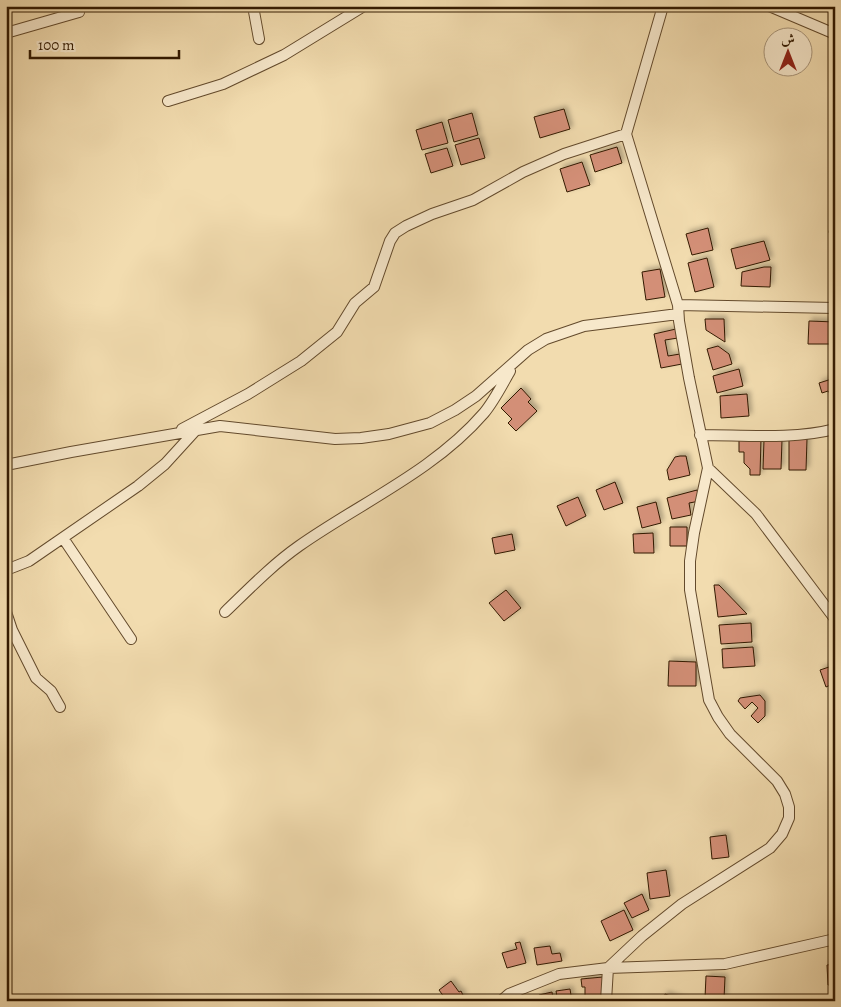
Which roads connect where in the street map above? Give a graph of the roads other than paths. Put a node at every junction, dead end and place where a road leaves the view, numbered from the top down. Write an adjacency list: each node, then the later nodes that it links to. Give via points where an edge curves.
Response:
1 (78, 6): 6 (street, via 79,12)
2 (253, 6): 8 (street)
3 (364, 6): 9 (street, via 284,56 223,84)
4 (663, 6): 10 (street)
5 (769, 6): 7 (street)
6 (6, 33)
7 (835, 34)
8 (259, 39)
9 (168, 101)
10 (626, 134): 12 (street); 16 (street, via 564,154 473,200 432,214 395,233 374,287 355,303 337,332 301,361)
11 (835, 308): 12 (street)
12 (678, 310): 13 (street, via 584,326 546,339); 17 (street)
13 (517, 360): 14 (street, via 455,410 430,423 389,434 335,439 220,426); 23 (street, via 485,412 460,438 429,462 298,546)
14 (196, 430): 16 (street); 20 (street, via 165,464 138,486)
15 (833, 433): 17 (street)
16 (174, 434): 18 (street)
17 (700, 435): 19 (street)
18 (6, 464)
19 (708, 468): 24 (street, via 756,514); 28 (street, via 694,533 690,590 709,700 730,734 777,780 785,794 789,818 782,834 770,848 682,904)
20 (63, 538): 21 (street, via 29,561); 25 (street)
21 (6, 570)
22 (6, 612): 26 (street, via 36,678 51,692)
23 (225, 612)
24 (835, 619)
25 (131, 639)
26 (60, 707)
27 (835, 939): 28 (street, via 725,964)
28 (608, 968): 29 (street, via 559,974 510,994); 30 (street)
29 (501, 1001)
30 (606, 1001)

